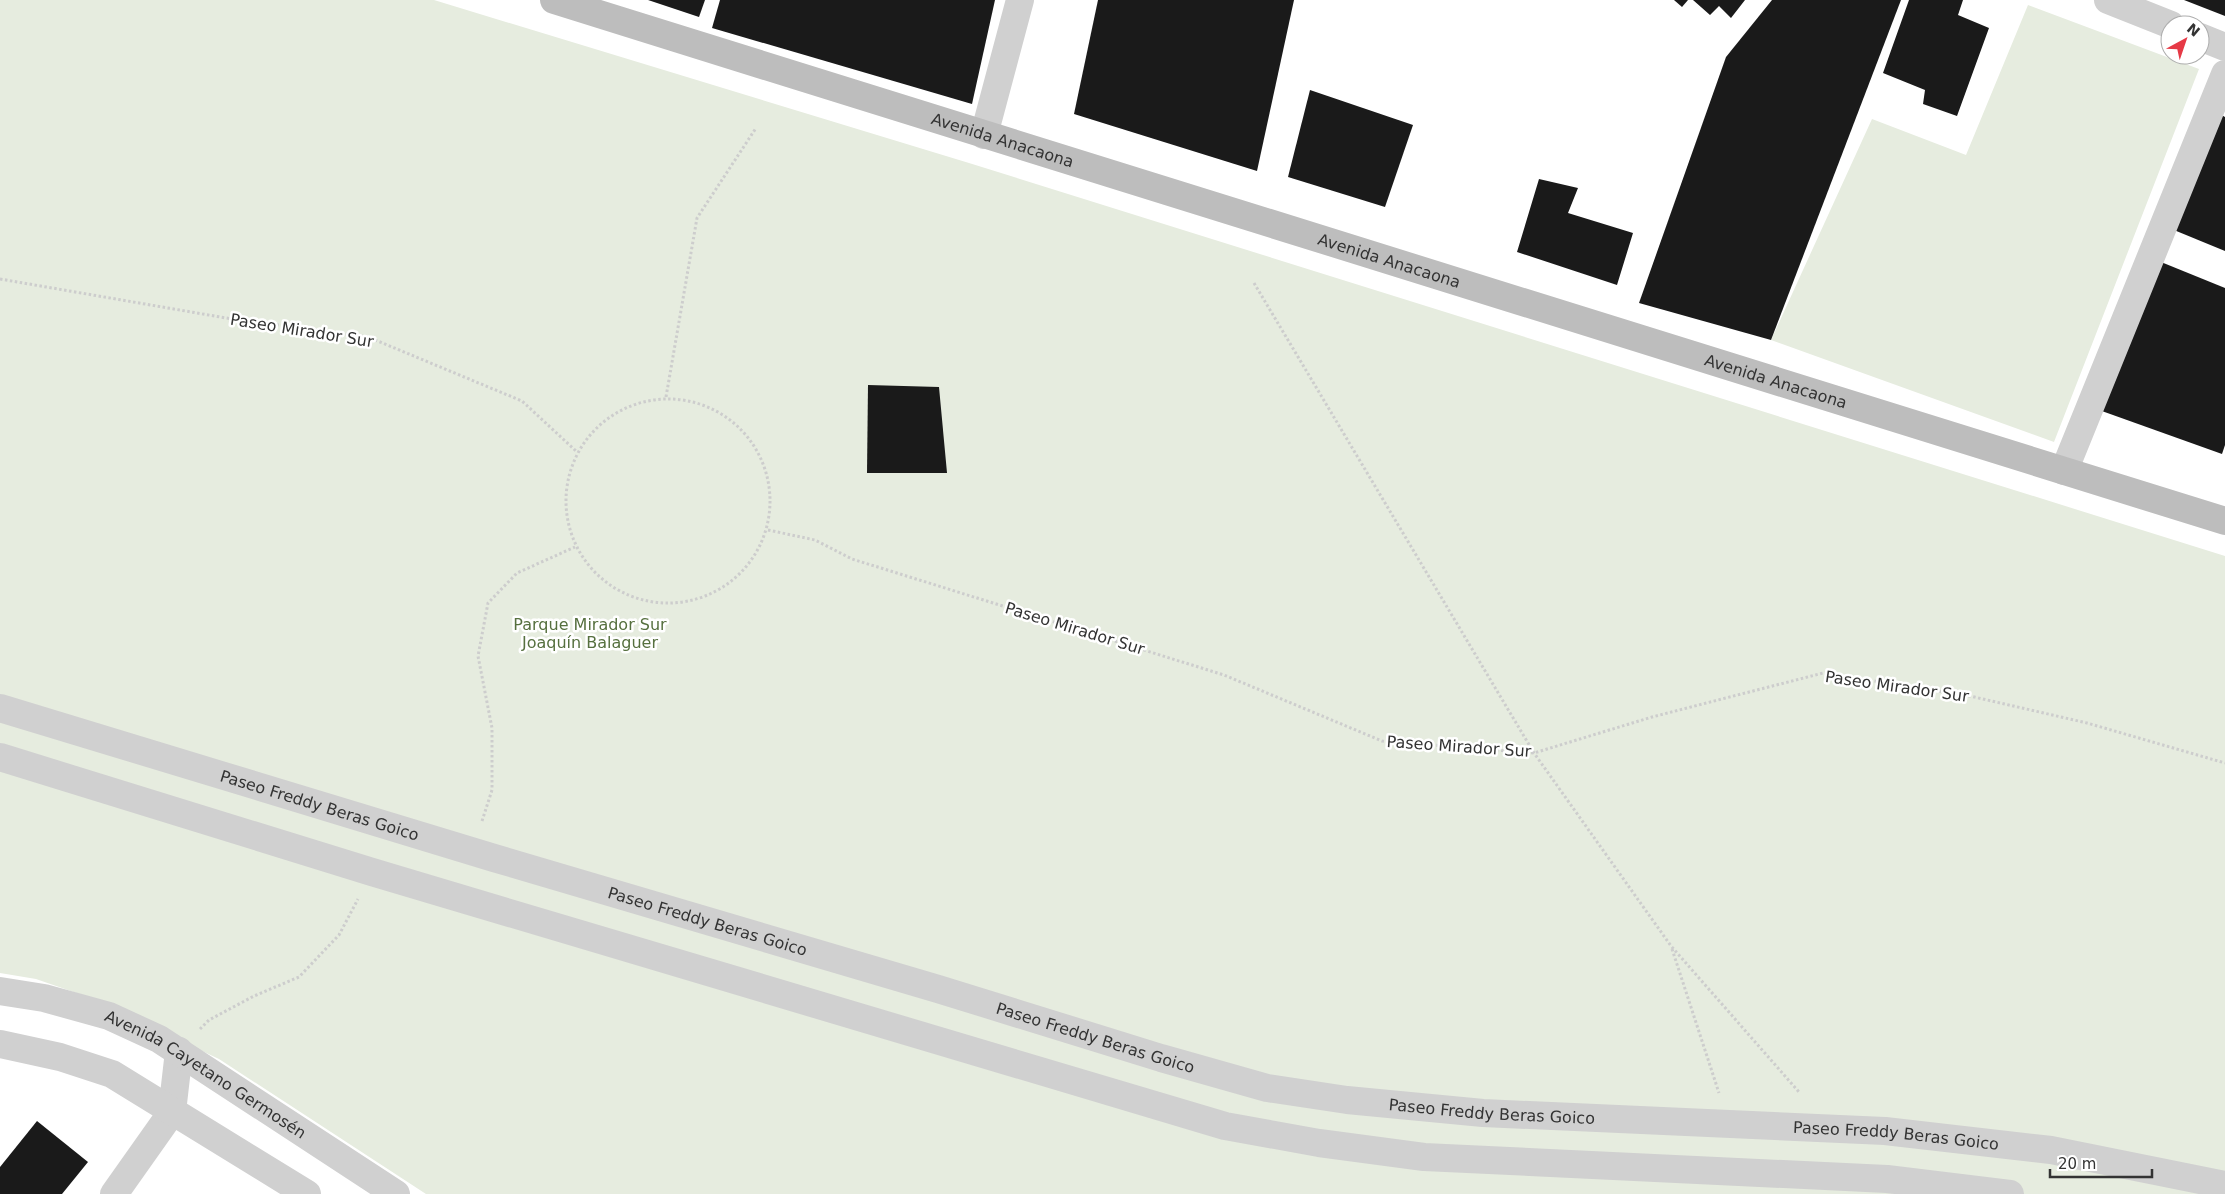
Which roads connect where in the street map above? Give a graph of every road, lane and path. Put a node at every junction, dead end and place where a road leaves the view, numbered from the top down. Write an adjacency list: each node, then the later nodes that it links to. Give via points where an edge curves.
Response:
1 (554, 0): 9 (main road, Avenida Anacaona)
2 (1020, 0): 9 (street)
3 (2108, 0): 4 (street)
4 (2160, 21)
5 (2210, 41): 6 (street)
6 (2225, 47)
7 (2225, 74): 14 (street)
8 (756, 128): 12 (path, via 697,218)
9 (984, 135): 14 (main road, Avenida Anacaona)
10 (0, 279): 13 (path, Paseo Mirador Sur, via 226,318 368,337 522,401)
11 (1254, 283): 19 (path)
12 (666, 397): 13 (path, via 630,404 599,422); 16 (path, via 721,412 754,443 771,485)
13 (576, 451): 17 (path, via 564,499)
14 (2064, 471): 15 (main road, Avenida Anacaona)
15 (2225, 521)
16 (768, 530): 17 (path, via 744,573 702,600 652,604 607,585); 19 (path, Paseo Mirador Sur, via 815,540 852,559 1224,675 1382,741)
17 (575, 547): 22 (path, via 517,572 488,604 478,656 492,728 492,790)
18 (0, 708): 31 (street, Paseo Freddy Beras Goico, via 1268,1088 1347,1100 1482,1113 1885,1131 2051,1150)
19 (1534, 753): 21 (path, Paseo Mirador Sur, via 1652,717 1822,673 1970,696 2087,723); 24 (path)
20 (0, 757): 23 (street)
21 (2225, 764)
22 (481, 825)
23 (372, 872): 27 (path, via 339,935 300,977 254,996 210,1020); 35 (street, via 1224,1126 1424,1157 1886,1179)
24 (1671, 946): 28 (path); 29 (path)
25 (0, 991): 27 (street, Avenida Cayetano Germosén, via 44,998 109,1016)
26 (0, 1044): 30 (street, via 60,1057 112,1074)
27 (179, 1051): 30 (street); 34 (street, Avenida Cayetano Germosén)
28 (1799, 1092)
29 (1720, 1096)
30 (172, 1112): 32 (street); 33 (street)
31 (2225, 1185)
32 (114, 1194)
33 (307, 1194)
34 (396, 1194)
35 (2010, 1194)

